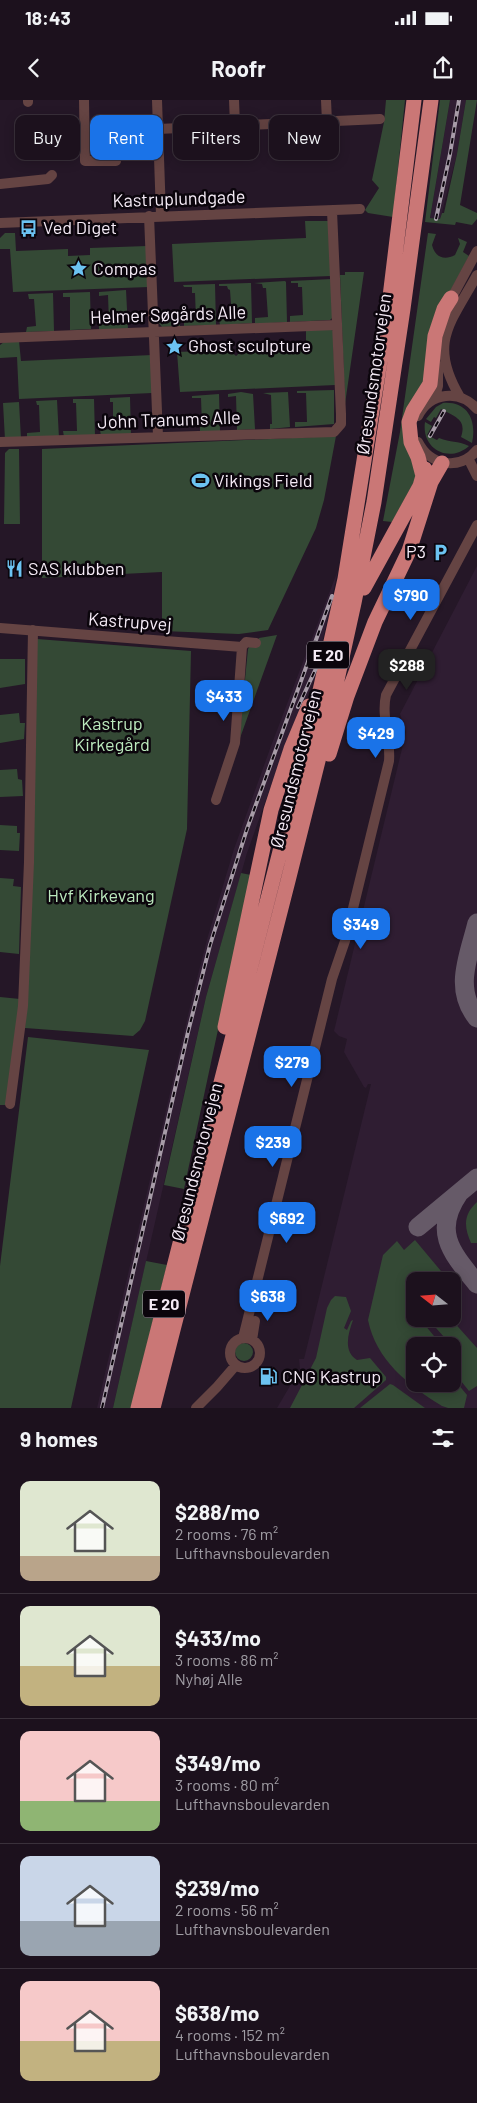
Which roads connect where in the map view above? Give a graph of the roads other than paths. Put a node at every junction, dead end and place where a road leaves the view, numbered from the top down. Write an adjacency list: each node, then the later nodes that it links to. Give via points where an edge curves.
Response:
1 (84, 100): 13 (street, via 85,161)
2 (157, 100): 7 (street)
3 (234, 100): 8 (street)
4 (326, 100): 9 (street)
5 (414, 100): 48 (highway, Øresundsmotorvejen / E 20, via 389,305 345,578 311,731)
6 (431, 100): 46 (highway, Øresundsmotorvejen / E 20, via 374,502 328,721)
7 (158, 115)
8 (235, 115)
9 (327, 115)
10 (380, 119): 11 (street)
11 (339, 121)
12 (159, 160): 18 (street)
13 (116, 161)
14 (52, 175): 15 (street, via 48,179)
15 (0, 184)
16 (360, 209): 17 (street, Kastruplundgade)
17 (332, 211): 18 (street, Kastruplundgade); 24 (street)
18 (161, 215): 19 (street, Kastruplundgade)
19 (149, 216): 20 (street, Kastruplundgade); 25 (street)
20 (0, 223)
21 (477, 251): 23 (street)
22 (477, 275): 27 (street, via 447,330 444,342 445,368)
23 (451, 298): 28 (street, via 438,338 438,386); 36 (highway, via 436,336 430,384 409,422 411,442)
24 (336, 325): 25 (street, Helmer Søgårds Alle); 30 (street, John Tranums Alle, via 342,414 339,428 334,432)
25 (154, 332): 26 (street, Helmer Søgårds Alle); 30 (street)
26 (0, 338)
27 (460, 397): 28 (street, via 447,395); 29 (street)
28 (434, 399): 33 (street, via 423,408 417,420 417,441)
29 (477, 409)
30 (158, 436): 31 (street, John Tranums Alle)
31 (0, 442)
32 (477, 450): 34 (street)
33 (425, 453): 35 (street); 36 (highway)
34 (468, 458): 35 (street, via 456,463); 37 (street)
35 (442, 463): 46 (highway, via 431,482 409,551 363,652)
36 (423, 476): 39 (highway)
37 (477, 476)
38 (477, 525): 49 (street, via 461,566 393,691 394,767)
39 (364, 588)
40 (0, 628): 41 (street, Kastrupvej)
41 (33, 630): 43 (street, Kastrupvej); 47 (street, via 24,996)
42 (256, 642): 43 (street, Kastrupvej, via 246,642)
43 (242, 646): 45 (street, via 235,743)
44 (309, 706): 48 (highway, via 271,810)
45 (216, 800)
46 (288, 881): 52 (highway, Øresundsmotorvejen / E 20)
47 (10, 1104)
48 (190, 1200): 51 (highway, Øresundsmotorvejen / E 20)
49 (248, 1339): 50 (street, via 236,1340 231,1348 231,1357); 50 (street, via 256,1343 257,1361 245,1367)
50 (236, 1365): 53 (street)
51 (138, 1408)
52 (153, 1408)
53 (196, 1408)

